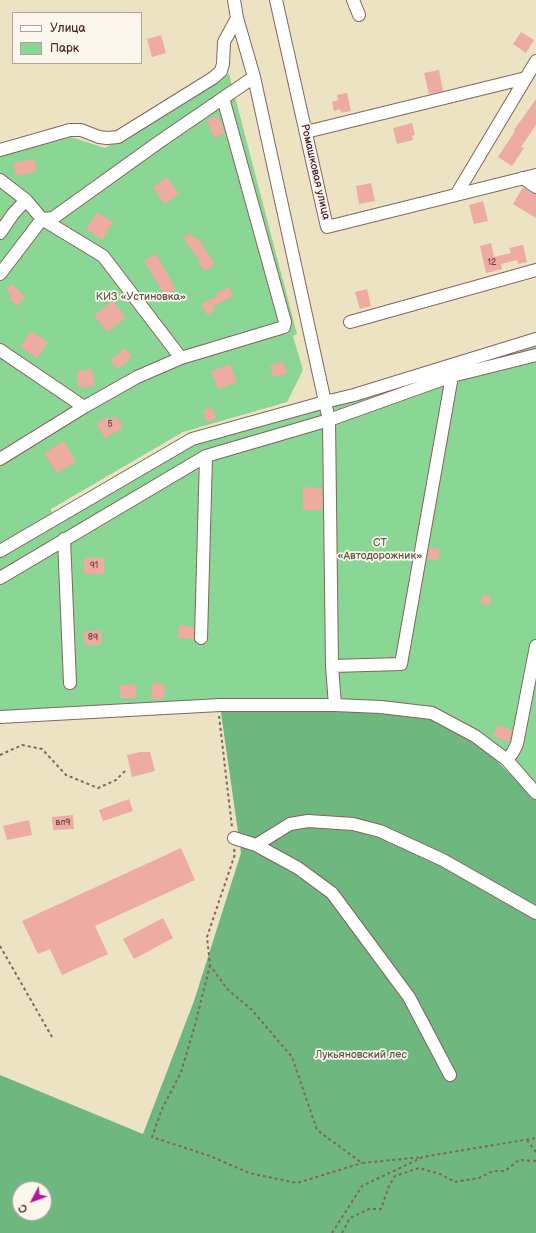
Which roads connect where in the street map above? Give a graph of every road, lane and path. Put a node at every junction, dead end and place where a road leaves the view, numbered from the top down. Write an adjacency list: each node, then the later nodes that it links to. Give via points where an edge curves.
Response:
1 (234, 0): 5 (street)
2 (276, 0): 10 (street, Ромашковая улица)
3 (353, 0): 4 (street)
4 (359, 15)
5 (237, 18): 7 (street); 11 (street, via 224,42 221,71 118,136 107,138 81,130 70,130)
6 (536, 60): 8 (street)
7 (254, 77): 9 (street); 28 (street)
8 (526, 78): 10 (street); 16 (street)
9 (223, 98): 18 (street, via 53,218); 26 (street, via 285,322 284,327)
10 (306, 132): 16 (street, Ромашковая улица, via 327,227)
11 (0, 150)
12 (536, 175): 13 (street, Ромашковая улица)
13 (523, 178): 15 (street); 16 (street, Ромашковая улица)
14 (0, 180): 17 (street)
15 (536, 186)
16 (456, 195)
17 (26, 200): 18 (street); 19 (street)
18 (42, 219): 21 (street); 26 (street, via 103,256)
19 (0, 232)
20 (536, 270): 22 (street)
21 (0, 274)
22 (350, 322)
23 (536, 339): 28 (street)
24 (0, 350): 29 (street)
25 (536, 355): 27 (street)
26 (181, 358): 29 (street, via 137,377)
27 (452, 376): 30 (street); 38 (street, via 400,664)
28 (326, 402): 30 (street); 34 (street, via 192,439)
29 (84, 408): 32 (street)
30 (329, 420): 31 (street); 38 (street)
31 (206, 456): 33 (street); 36 (street)
32 (0, 459)
33 (64, 539): 35 (street); 39 (street)
34 (0, 551)
35 (0, 578)
36 (201, 638)
37 (536, 646): 44 (street, via 517,744)
38 (332, 666): 41 (street)
39 (70, 683)
40 (218, 705): 41 (street); 42 (street); 47 (path)
41 (335, 705): 44 (street, via 432,713 475,736)
42 (0, 717)
43 (0, 755): 45 (path, via 22,745 42,749 66,775 98,788 116,780)
44 (507, 760): 46 (street)
45 (125, 771)
46 (536, 793)
47 (234, 838): 48 (street); 51 (path, via 235,854 206,937)
48 (256, 846): 49 (street, via 290,824 308,821 353,824 380,831 443,860); 53 (street, via 298,868 332,893 409,997)
49 (536, 913)
50 (0, 946): 52 (path)
51 (210, 965): 59 (path, via 228,990 251,1009 292,1057 317,1130); 59 (path, via 196,1025 181,1072 162,1109 152,1137 210,1156 249,1173 297,1183)
52 (52, 1037)
53 (450, 1075)
54 (536, 1138): 55 (path)
55 (527, 1140): 56 (path); 57 (path)
56 (536, 1152)
57 (423, 1157): 59 (path); 60 (path, via 362,1186)
58 (536, 1161): 61 (path, via 519,1160 505,1171 493,1171 479,1178 455,1182 440,1174 419,1168 395,1176 381,1209 369,1209 350,1218)
59 (362, 1163)
60 (332, 1233)
61 (342, 1233)

